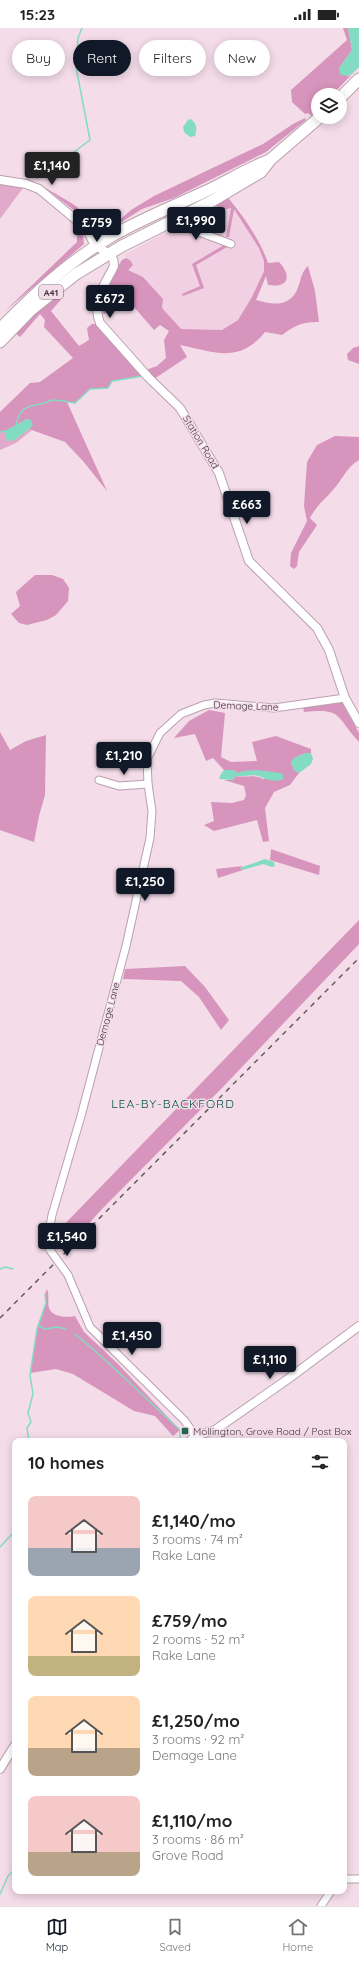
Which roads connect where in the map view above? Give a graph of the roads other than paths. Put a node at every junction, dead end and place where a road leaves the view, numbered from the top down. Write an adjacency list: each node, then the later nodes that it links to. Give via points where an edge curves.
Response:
1 (359, 79): 2 (highway)
2 (347, 91)
3 (312, 124): 4 (highway, A41)
4 (271, 160): 6 (highway, A41, via 257,164); 7 (highway, A41, via 260,172)
5 (0, 180): 8 (street, via 26,184 38,189)
6 (177, 205): 7 (street); 9 (highway, A41)
7 (182, 216): 10 (street, via 188,228); 12 (highway, A41)
8 (87, 228): 9 (street); 11 (street)
9 (113, 235): 11 (highway, A41)
10 (231, 244)
11 (96, 246): 12 (street); 15 (highway, A41, via 48,282)
12 (110, 253): 13 (highway, A41); 14 (street, Station Road, via 114,266)
13 (99, 260): 14 (street, via 108,266); 16 (highway, A41, via 47,295)
14 (110, 274): 17 (street, Station Road, via 98,294 96,314 100,323 148,377 180,408 220,473 249,561 317,628 329,650)
15 (0, 329)
16 (0, 342)
17 (345, 698): 18 (street, Station Road); 20 (street, Demage Lane, via 274,708 215,703 181,714 160,733 147,759)
18 (359, 723)
19 (100, 780): 20 (street, via 119,786)
20 (148, 784): 22 (street, Demage Lane, bridge, via 152,811 150,838 124,954 52,1215 47,1242 68,1274 90,1327 186,1421)
21 (359, 1326): 22 (street, via 215,1430)
22 (193, 1438)
23 (12, 1750): 24 (street)
24 (0, 1769)
25 (347, 1879): 26 (street)
26 (359, 1879)
27 (329, 1894): 28 (street)
28 (321, 1906)

